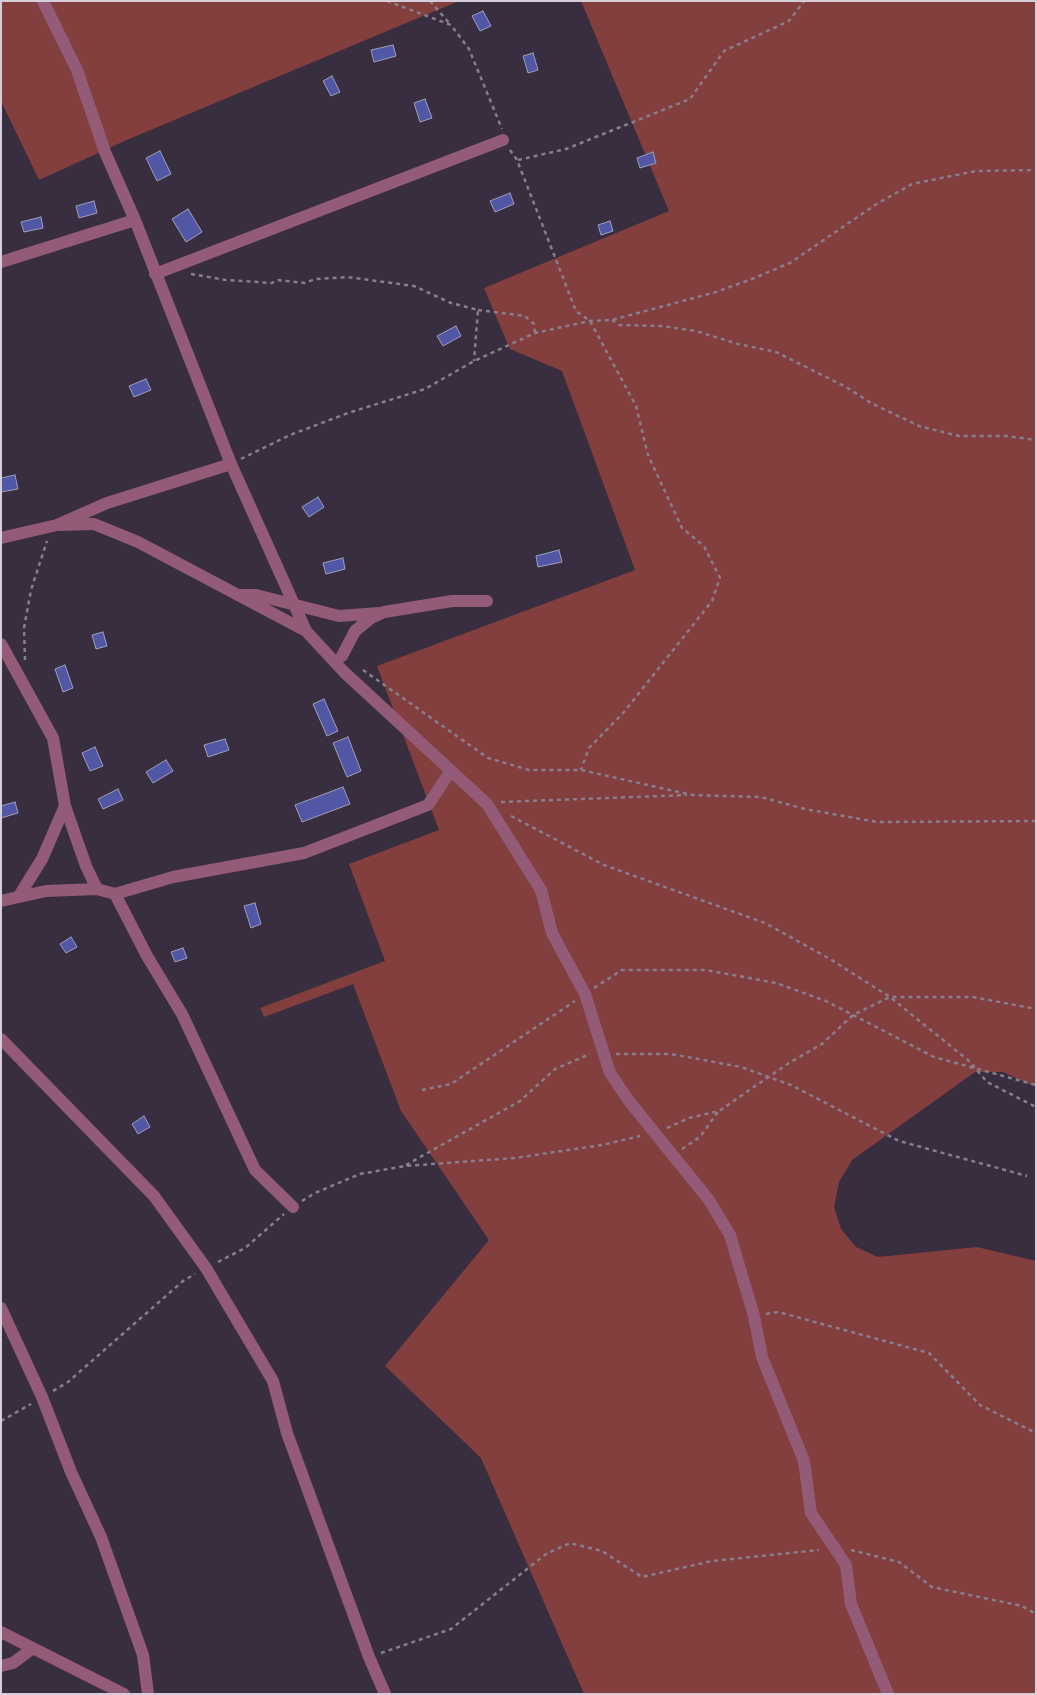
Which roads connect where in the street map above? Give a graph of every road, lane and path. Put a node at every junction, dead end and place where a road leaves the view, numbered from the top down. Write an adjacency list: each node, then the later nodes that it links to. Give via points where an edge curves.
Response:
1 (43, 1): 9 (street, via 77,70 105,152)
2 (387, 1): 5 (path)
3 (430, 1): 5 (path)
4 (804, 1): 7 (path, via 789,22 724,51 690,99 566,149)
5 (451, 25): 6 (path, via 469,49 501,127)
6 (503, 140): 7 (path); 13 (street)
7 (517, 160): 17 (path, via 576,311)
8 (1036, 170): 16 (path, via 976,171 912,184 790,263 716,292)
9 (135, 220): 11 (street); 14 (street)
10 (1, 256): 11 (street)
11 (15, 258): 12 (street)
12 (1, 262)
13 (183, 263): 14 (street); 15 (path, via 189,274 236,281 305,283 315,279 347,277 402,284)
14 (155, 274): 21 (street)
15 (478, 310): 18 (path, via 525,316 534,324); 19 (path)
16 (612, 320): 17 (path); 20 (path, via 619,325 662,326 696,332 776,352 919,426 959,436)
17 (590, 321): 18 (path); 32 (path, via 636,406 648,455 682,528 704,546 720,578 712,602 624,712 589,748)
18 (534, 333): 19 (path)
19 (474, 361): 21 (path, via 425,389 290,435)
20 (1036, 440)
21 (231, 464): 22 (street, via 107,503); 26 (street)
22 (59, 525): 23 (street); 24 (street, via 94,524 138,542); 31 (path, via 48,538 32,590 24,628)
23 (1, 538)
24 (238, 596): 26 (street, via 256,595); 28 (street)
25 (486, 601): 27 (street, via 452,602)
26 (296, 606): 27 (street, via 339,616); 28 (street)
27 (384, 612): 30 (street, via 355,631)
28 (306, 631): 33 (street, via 344,672)
29 (1, 644): 36 (street, via 53,738)
30 (342, 656): 32 (path, via 488,758 530,770)
31 (25, 662)
32 (581, 770): 34 (path)
33 (450, 772): 35 (street); 40 (street, via 428,805 304,853 173,877)
34 (692, 795): 35 (path, via 515,800); 38 (path, via 761,797 877,822)
35 (487, 804): 43 (street, via 541,890 552,933)
36 (66, 806): 39 (street); 41 (street, via 42,859)
37 (508, 814): 44 (path, via 604,864 765,923)
38 (1036, 821)
39 (97, 890): 40 (street); 41 (street, via 46,891)
40 (115, 894): 59 (street, via 182,1014 255,1170)
41 (19, 896): 42 (street)
42 (1, 901)
43 (585, 994): 46 (path, via 622,970 706,970 776,983 826,1001); 48 (street); 52 (path, via 451,1084)
44 (890, 997): 45 (path, via 973,997); 46 (path); 49 (path)
45 (1036, 1009)
46 (853, 1015): 49 (path, via 934,1057); 50 (path, via 822,1044)
47 (1, 1039): 60 (street, via 154,1196)
48 (604, 1054): 50 (path, via 671,1054 741,1067); 55 (street, via 610,1073); 57 (path, via 588,1054 555,1068 520,1101)
49 (976, 1068): 51 (path); 53 (path, via 987,1082)
50 (768, 1077): 54 (path); 58 (path, via 791,1085 899,1141)
51 (1036, 1085)
52 (422, 1090)
53 (1036, 1107)
54 (719, 1111): 55 (path, via 689,1118); 56 (path, via 700,1137)
55 (655, 1133): 56 (street); 57 (path, via 515,1158)
56 (673, 1156): 62 (street, via 709,1200 730,1235)
57 (405, 1166): 59 (path, via 360,1174 315,1193)
58 (1027, 1176)
59 (293, 1207): 60 (path, via 245,1248)
60 (206, 1268): 63 (path, via 183,1281 68,1382); 70 (street, via 273,1381 288,1433)
61 (1, 1308): 63 (street)
62 (754, 1316): 65 (path, via 778,1312 929,1353 980,1405); 66 (street, via 762,1357 804,1461 811,1513)
63 (42, 1398): 64 (path); 73 (street, via 118,1582 143,1654)
64 (1, 1421)
65 (1036, 1433)
66 (834, 1546): 67 (path, via 898,1562 932,1587 1022,1606); 70 (path, via 712,1561 642,1577 602,1550 570,1543 546,1554 450,1629); 75 (street, via 846,1565 851,1604)
67 (1036, 1614)
68 (1, 1632): 69 (street)
69 (33, 1648): 71 (street, via 13,1663); 72 (street)
70 (369, 1657): 74 (street)
71 (1, 1666)
72 (124, 1694)
73 (148, 1694)
74 (385, 1694)
75 (888, 1694)

